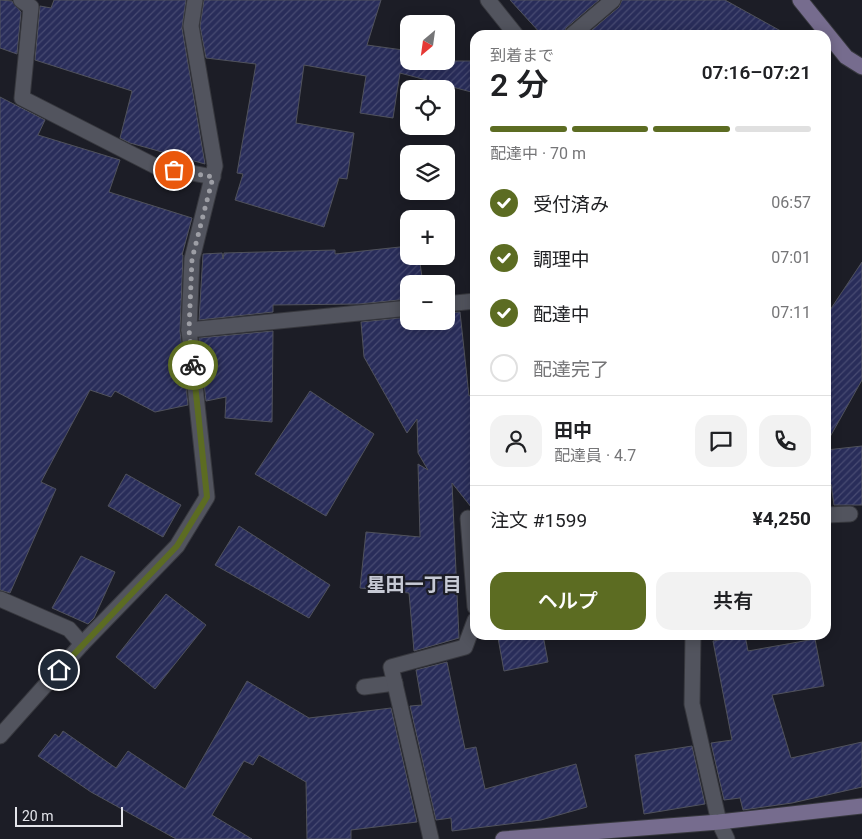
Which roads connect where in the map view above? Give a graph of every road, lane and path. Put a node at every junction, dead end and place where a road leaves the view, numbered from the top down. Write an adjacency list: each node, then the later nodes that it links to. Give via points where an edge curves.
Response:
1 (21, 0): 11 (street, via 31,8 22,98 155,166)
2 (195, 0): 11 (street, via 191,26 215,166)
3 (488, 0): 6 (street)
4 (613, 0): 7 (street)
5 (800, 0): 8 (street)
6 (512, 30)
7 (578, 30)
8 (824, 30)
9 (831, 38): 10 (street, via 846,57)
10 (862, 67)
11 (213, 177): 15 (street, via 192,259)
12 (470, 302): 13 (street)
13 (455, 303)
14 (400, 309): 15 (street)
15 (189, 330): 23 (street, via 207,497 177,546)
16 (850, 514): 17 (street)
17 (831, 516)
18 (468, 518): 19 (street)
19 (470, 534)
20 (0, 599): 23 (street, via 69,629)
21 (470, 635): 24 (street, via 466,647 391,667)
22 (693, 640): 28 (street, via 692,704)
23 (82, 644): 26 (street)
24 (395, 683): 25 (street); 30 (street)
25 (364, 687)
26 (0, 736)
27 (862, 806): 28 (street)
28 (719, 822): 29 (street); 32 (street)
29 (556, 837): 31 (street)
30 (431, 839)
31 (503, 839)
32 (727, 839)

